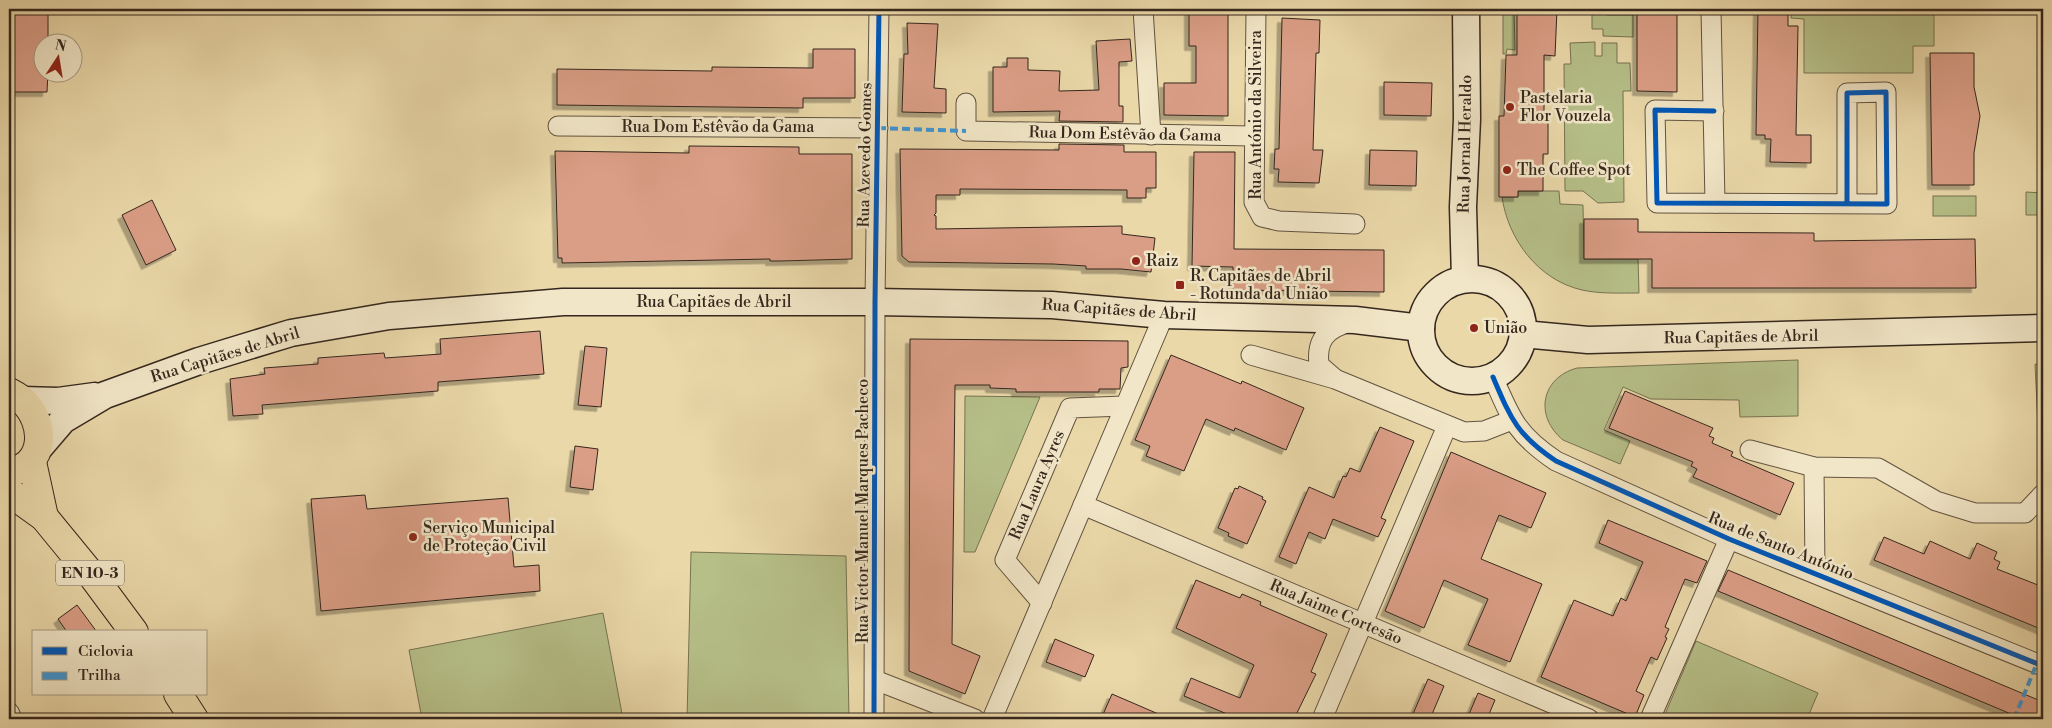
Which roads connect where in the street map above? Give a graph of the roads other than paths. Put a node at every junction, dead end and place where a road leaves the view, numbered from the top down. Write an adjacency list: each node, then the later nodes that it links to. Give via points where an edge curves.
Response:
1 (879, 9): 9 (street, Rua Azevedo Gomes)
2 (1143, 9): 10 (street)
3 (1256, 9): 11 (street, Rua António da Silveira)
4 (1466, 9): 15 (main road, Rua Jornal Heraldo)
5 (1711, 9): 7 (street)
6 (966, 103): 10 (street, Rua Dom Estêvão da Gama, via 966,130)
7 (1714, 111): 12 (street); 12 (street, via 1655,110 1657,203)
8 (558, 126): 9 (street, Rua Dom Estêvão da Gama)
9 (878, 128): 16 (street, Rua Azevedo Gomes)
10 (1151, 135): 11 (street, Rua Dom Estêvão da Gama)
11 (1253, 136): 14 (street, Rua António da Silveira, via 1254,202 1262,217 1279,221)
12 (1715, 203): 13 (street)
13 (1847, 204): 13 (street, via 1847,92 1886,92 1887,204)
14 (1354, 224)
15 (1465, 279): 19 (main road, via 1439,291 1426,308); 22 (main road, via 1490,282 1502,288 1519,308)
16 (875, 302): 17 (main road, Rua Capitães de Abril, via 1052,305); 27 (main road, Rua Capitães de Abril, via 563,302 389,316 291,332); 45 (street, Rua Victor Manuel Marques Pacheco)
17 (1164, 315): 18 (main road, Rua Capitães de Abril); 29 (street)
18 (1356, 320): 19 (main road, Rua Capitães de Abril); 26 (street, via 1326,334 1319,346 1319,365)
19 (1421, 328): 25 (main road, via 1422,343 1428,356 1449,376 1471,380)
20 (2043, 328): 21 (main road, Rua Capitães de Abril)
21 (1960, 331): 22 (main road, Rua Capitães de Abril, via 1588,340); 23 (main road, Rua Capitães de Abril)
22 (1523, 334): 25 (main road, via 1514,360)
23 (2043, 347)
24 (1251, 355): 26 (street)
25 (1492, 377): 30 (street, Rua de Santo António)
26 (1335, 379): 31 (street)
27 (106, 395): 28 (main road, via 58,401); 33 (main road, Rua Capitães de Abril, via 64,420)
28 (16, 396): 33 (main road, EN 10-3, via 32,413 38,430)
29 (1124, 406): 37 (street); 41 (street, Rua Laura Ayres, via 1070,408 1005,560)
30 (1512, 420): 31 (street, via 1476,433); 39 (street, Rua de Santo António, via 1532,445 1556,461)
31 (1447, 426): 42 (street)
32 (1750, 450): 34 (street)
33 (26, 461): 38 (main road, EN 10-3)
34 (1814, 467): 36 (street, via 1878,468 1936,502 1975,513 2025,513); 40 (street)
35 (9, 492): 38 (main road, EN 10-3)
36 (2043, 494)
37 (1083, 505): 41 (street); 42 (street, Rua Jaime Cortesão)
38 (44, 517): 43 (main road, EN 10-3)
39 (1729, 539): 40 (street, Rua de Santo António); 55 (street)
40 (1815, 572): 44 (street, Rua de Santo António)
41 (1042, 603): 52 (street)
42 (1362, 622): 53 (street); 54 (street, Rua Jaime Cortesão)
43 (133, 630)
44 (2043, 666)
45 (875, 680): 50 (street, Rua Victor Manuel Marques Pacheco); 51 (street)
46 (179, 696): 49 (main road)
47 (9, 712): 48 (street)
48 (12, 719)
49 (194, 719)
50 (874, 719)
51 (975, 719)
52 (992, 719)
53 (1322, 719)
54 (1589, 719)
55 (1650, 719)

